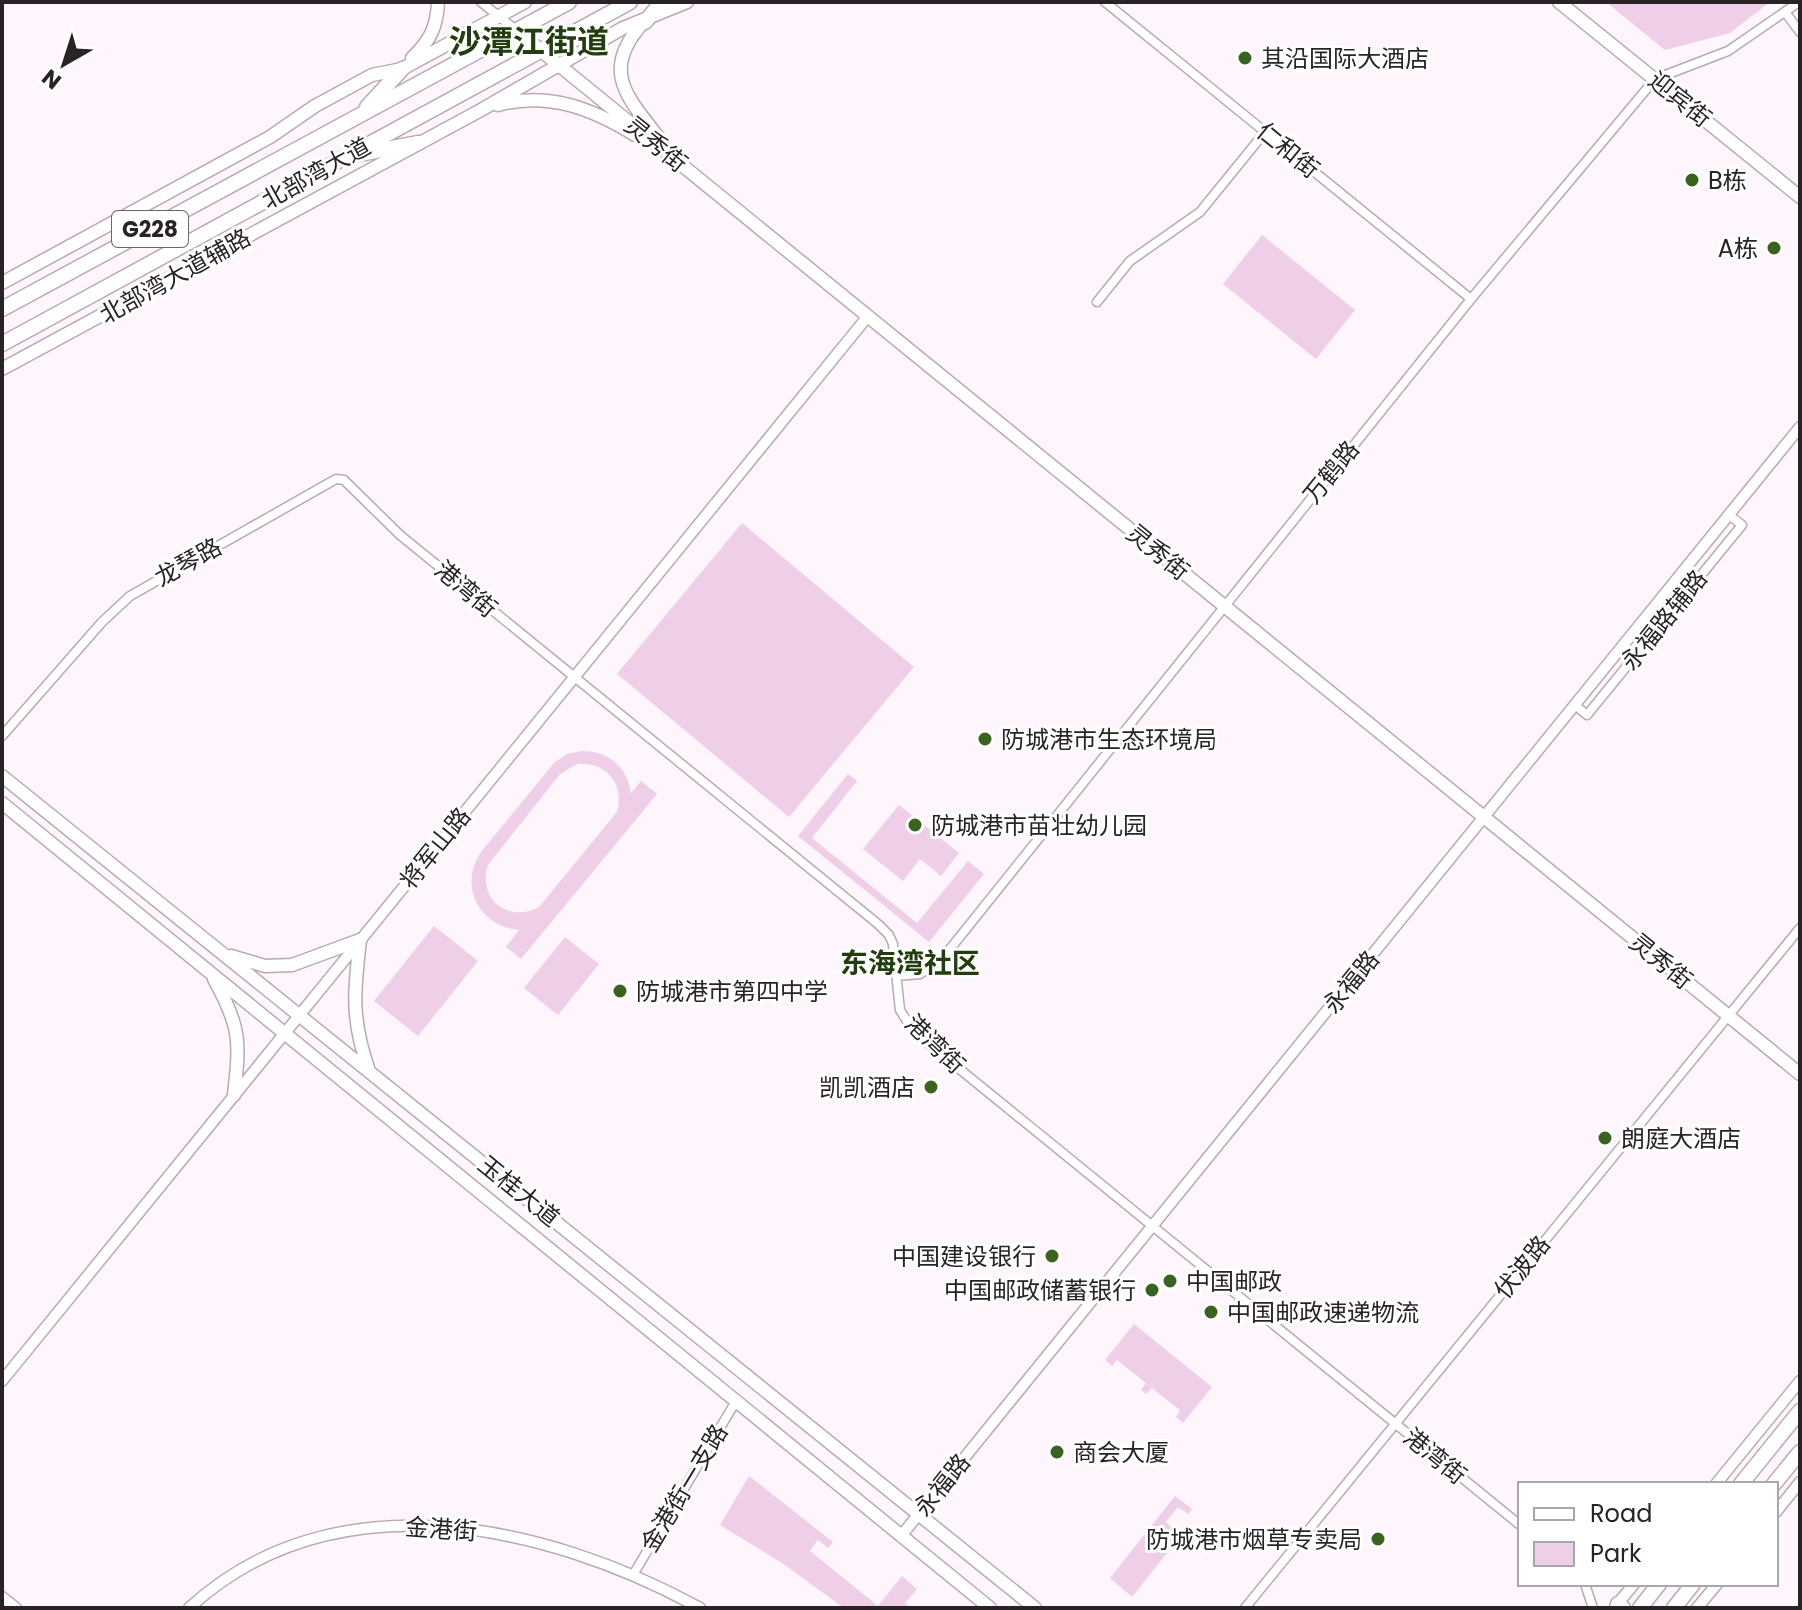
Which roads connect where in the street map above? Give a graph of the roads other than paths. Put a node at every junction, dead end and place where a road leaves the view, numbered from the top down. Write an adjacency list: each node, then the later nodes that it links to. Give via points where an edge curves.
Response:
1 (438, 2): 18 (main road, via 432,36)
2 (481, 2): 12 (street)
3 (525, 2): 12 (main road)
4 (569, 2): 14 (main road, 北部湾大道 / G228)
5 (630, 2): 16 (main road, 北部湾大道 / G228)
6 (662, 2): 13 (main road)
7 (687, 2): 13 (main road, 北部湾大道辅路)
8 (1105, 2): 22 (street, 仁和街)
9 (1559, 2): 19 (main road, 迎宾街)
10 (1799, 2): 11 (street, 万鹤路)
11 (1785, 12): 15 (street); 19 (street, 万鹤路, via 1728,51)
12 (499, 16): 14 (street); 18 (main road)
13 (645, 22): 17 (main road, 北部湾大道辅路, via 623,28); 25 (main road, via 625,49 621,83)
14 (517, 31): 16 (main road, 灵秀街); 21 (main road, 北部湾大道 / G228)
15 (1800, 32)
16 (541, 51): 17 (main road, 灵秀街); 24 (main road, 北部湾大道 / G228)
17 (558, 64): 20 (main road, 北部湾大道辅路); 25 (main road, 灵秀街)
18 (402, 69): 21 (main road); 27 (main road, via 372,75 270,137)
19 (1655, 79): 26 (main road, 迎宾街); 28 (street, 万鹤路)
20 (481, 110): 23 (main road, 北部湾大道辅路); 25 (main road, via 541,99 576,106 610,119)
21 (358, 116): 30 (main road, 北部湾大道 / G228)
22 (1265, 132): 28 (street, 仁和街); 29 (street, via 1200,212 1130,261)
23 (418, 143): 24 (main road); 33 (main road, 北部湾大道辅路)
24 (347, 156): 32 (main road, 北部湾大道 / G228)
25 (675, 160): 31 (main road, 灵秀街)
26 (1800, 197)
27 (2, 283)
28 (1471, 299): 37 (street, 万鹤路)
29 (1097, 302)
30 (2, 309)
31 (868, 316): 37 (main road, 灵秀街); 38 (street, 将军山路)
32 (2, 344)
33 (2, 369)
34 (1800, 427): 35 (street, 永福路)
35 (1729, 515): 39 (street, 永福路); 39 (street, 永福路辅路, via 1742,525 1587,715)
36 (400, 535): 38 (street, 港湾街); 40 (street, 龙琴路, via 344,480 336,479 130,596)
37 (1224, 606): 43 (main road, 灵秀街); 48 (street, 万鹤路, via 942,959 920,974)
38 (574, 678): 45 (street, 将军山路); 48 (street, 港湾街, via 878,924 893,944)
39 (1575, 705): 43 (street, 永福路)
40 (2, 736)
41 (2, 776): 46 (main road, 玉桂大道)
42 (2, 803): 47 (main road, 玉桂大道)
43 (1484, 817): 50 (main road, 灵秀街); 55 (street, 永福路)
44 (1800, 928): 50 (street, 伏波路)
45 (360, 940): 46 (main road, via 292,965 265,966); 49 (street, 将军山路); 52 (main road, via 354,1012)
46 (224, 953): 49 (main road, 玉桂大道)
47 (210, 972): 51 (main road, 玉桂大道); 54 (main road, via 238,1032)
48 (896, 976): 55 (street, 港湾街, via 903,1018 920,1035)
49 (300, 1014): 51 (street, 将军山路); 52 (main road, 玉桂大道)
50 (1728, 1016): 53 (main road, 灵秀街); 60 (street, 伏波路)
51 (285, 1033): 54 (street, 将军山路); 58 (main road, 玉桂大道)
52 (368, 1069): 67 (main road, 玉桂大道)
53 (1800, 1074)
54 (234, 1095): 56 (street, 将军山路)
55 (1152, 1226): 60 (street, 港湾街); 67 (street, 永福路)
56 (2, 1381)
57 (1800, 1381): 62 (street)
58 (736, 1401): 69 (main road, 玉桂大道); 70 (street, 金港街一支路)
59 (1800, 1411): 63 (main road)
60 (1394, 1424): 68 (street, 港湾街); 83 (street, 伏波路)
61 (1800, 1452): 64 (main road)
62 (1718, 1482)
63 (1743, 1482)
64 (1776, 1482)
65 (1800, 1482): 66 (street)
66 (1778, 1510)
67 (919, 1514): 69 (street, 永福路); 82 (main road, 玉桂大道)
68 (1518, 1523)
69 (901, 1536): 81 (main road, 玉桂大道)
70 (633, 1575): 79 (street, 金港街, via 561,1549 486,1532 408,1524 334,1533 278,1551 219,1583); 80 (street, 金港街)
71 (1586, 1586): 84 (street)
72 (1633, 1586): 77 (street)
73 (1657, 1586): 85 (main road)
74 (1691, 1586): 86 (main road)
75 (1715, 1586): 87 (street)
76 (2, 1597): 78 (street)
77 (1618, 1607)
78 (16, 1608)
79 (189, 1608)
80 (700, 1608)
81 (990, 1608)
82 (1035, 1608)
83 (1245, 1608)
84 (1593, 1608)
85 (1640, 1608)
86 (1674, 1608)
87 (1697, 1608)

